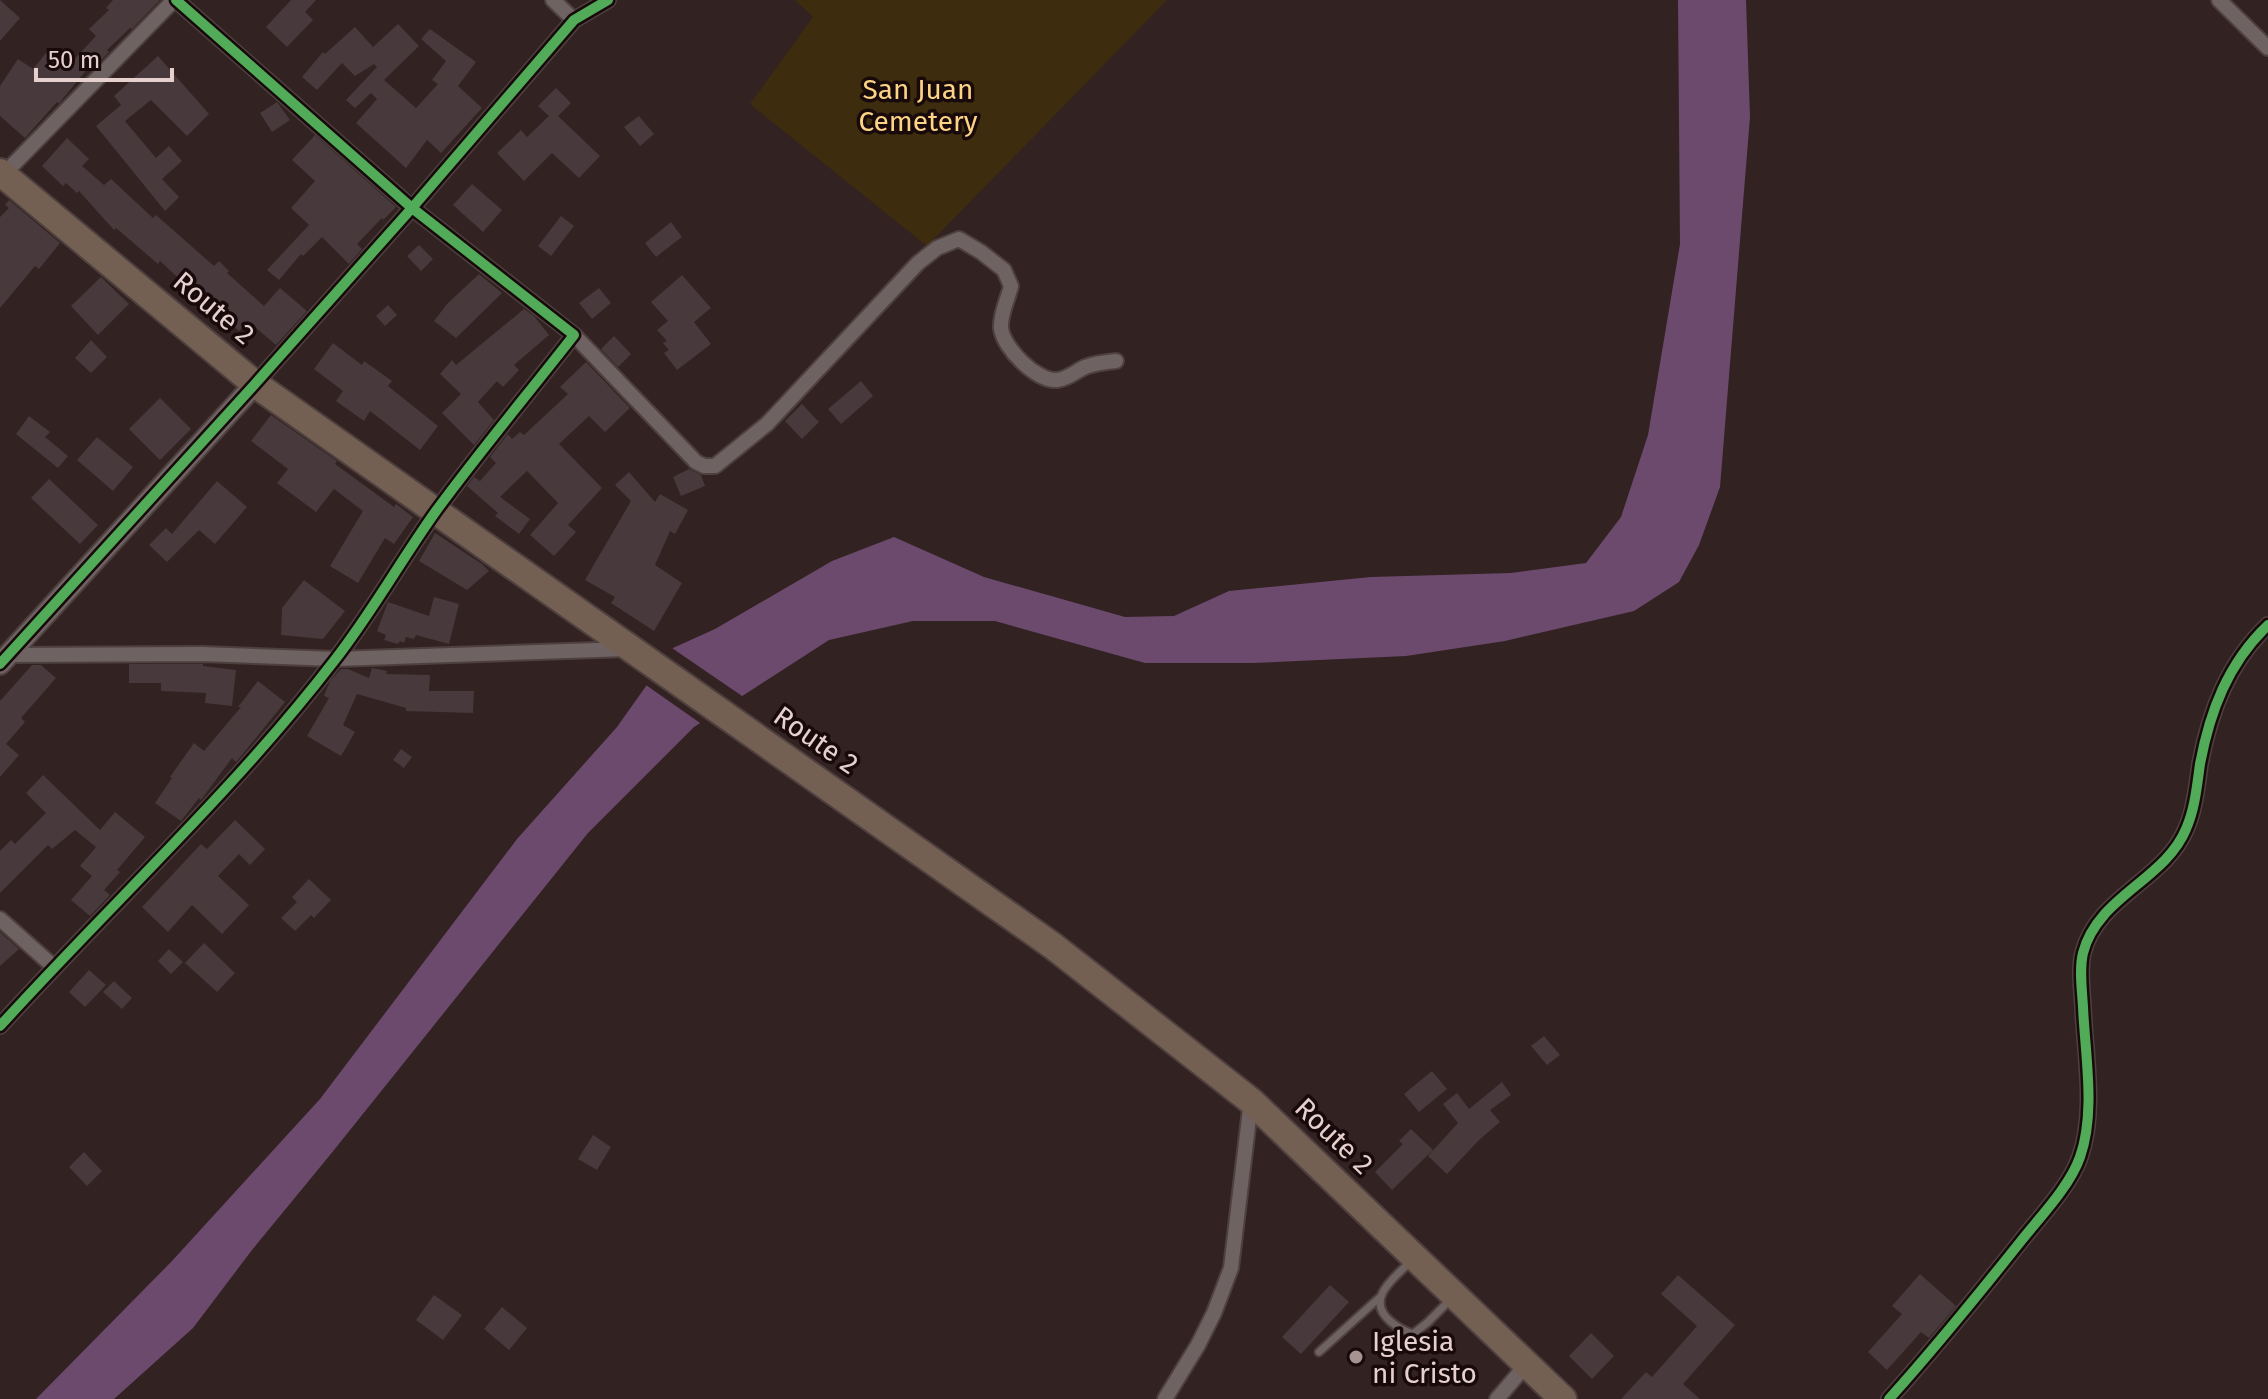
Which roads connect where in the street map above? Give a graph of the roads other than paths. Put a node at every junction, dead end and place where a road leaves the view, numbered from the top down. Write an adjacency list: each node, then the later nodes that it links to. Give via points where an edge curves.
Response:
1 (175, 0): 7 (street); 8 (street)
2 (553, 0): 5 (street)
3 (608, 0): 5 (street)
4 (2219, 0): 6 (street)
5 (574, 20): 8 (street)
6 (2268, 48)
7 (1, 175): 11 (highway, Route 2)
8 (412, 208): 9 (street); 11 (street)
9 (574, 335): 10 (street, via 696,462 709,467 767,424 918,263 947,242 959,239 1004,270 1011,286 1001,329 1020,361 1056,380 1096,363); 12 (street)
10 (1116, 361)
11 (255, 384): 12 (highway, Route 2); 15 (street)
12 (437, 511): 14 (highway, Route 2); 16 (street)
13 (2268, 625): 29 (street, via 2239,658 2218,697 2186,830 2163,862 2090,933 2081,977 2089,1111 2079,1161 2038,1221)
14 (641, 655): 16 (street); 20 (highway, Route 2, via 1053,946)
15 (4, 659): 16 (street, via 202,654)
16 (336, 659): 18 (street, via 240,774)
17 (0, 919): 18 (street)
18 (54, 967): 19 (street)
19 (0, 1026)
20 (1251, 1101): 21 (highway, Route 2); 26 (street, via 1231,1268 1198,1345)
21 (1414, 1257): 22 (highway, Route 2); 23 (lane)
22 (1454, 1295): 23 (lane, via 1413,1334 1381,1313); 25 (highway, Route 2)
23 (1380, 1297): 24 (lane)
24 (1319, 1352)
25 (1526, 1365): 27 (street); 28 (highway, Route 2)
26 (1165, 1399)
27 (1497, 1399)
28 (1563, 1399)
29 (1889, 1399)

